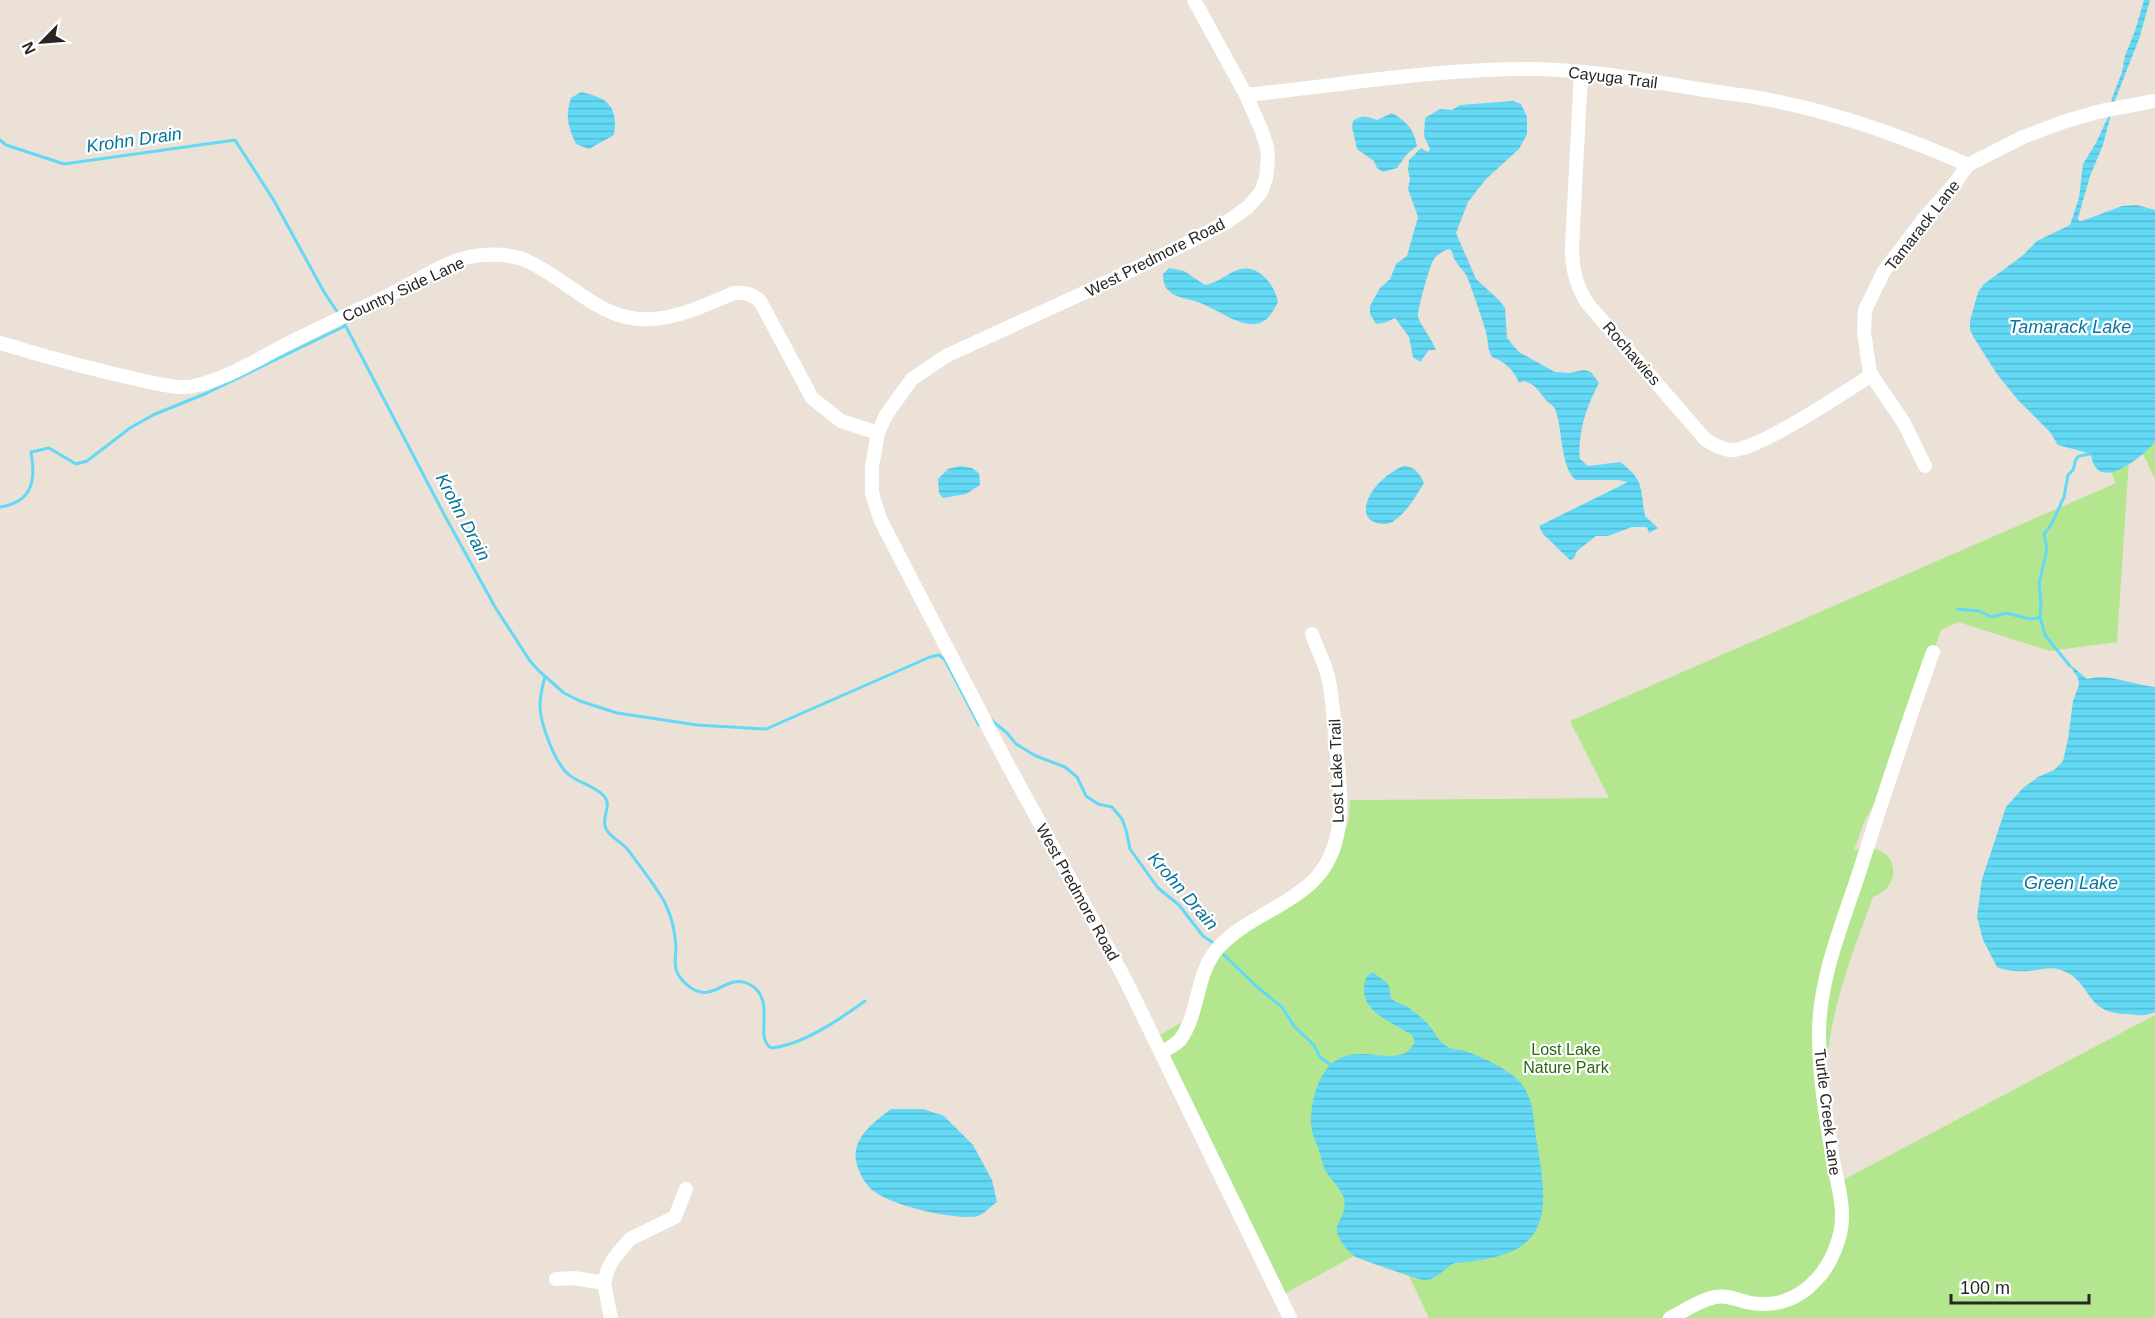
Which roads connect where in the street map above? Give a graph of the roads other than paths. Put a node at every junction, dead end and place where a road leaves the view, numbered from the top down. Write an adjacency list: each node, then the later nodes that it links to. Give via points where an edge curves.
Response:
1 (1194, 0): 3 (street, West Predmore Road)
2 (1581, 72): 3 (street, Cayuga Trail, via 1536,69 1451,73); 5 (street, Cayuga Trail, via 1770,100 1863,124); 7 (street, Rochawies, via 1572,247 1578,286 1588,304 1705,439 1730,450 1759,442)
3 (1246, 95): 8 (street, West Predmore Road, via 1268,158 1261,192 1248,207 1114,279 946,356 912,379)
4 (2155, 101): 5 (street, Tamarack Lane, via 2063,122)
5 (1968, 165): 7 (street, Tamarack Lane, via 1884,271 1870,299 1864,332)
6 (0, 343): 8 (street, Country Side Lane, via 118,376 193,387 463,259 513,256 540,267 589,302 625,317 652,319 682,314 734,293 751,294 760,301 812,398 841,421)
7 (1872, 375): 9 (street, Tamarack Lane, via 1904,423)
8 (878, 433): 12 (street, West Predmore Road, via 872,493 880,519)
9 (1925, 466)
10 (1312, 634): 12 (street, Lost Lake Trail, via 1329,679 1336,750 1341,815 1331,857 1323,871 1299,894 1229,937 1217,949 1198,987 1190,1023 1178,1042)
11 (1933, 652): 18 (street, Turtle Creek Lane, via 1858,875 1821,1004 1820,1064 1842,1215 1832,1255 1815,1281 1778,1304 1761,1305 1716,1296)
12 (1161, 1053): 17 (street, West Predmore Road)
13 (686, 1189): 15 (street, via 675,1217 630,1239 608,1269)
14 (556, 1280): 15 (street, via 574,1278)
15 (604, 1283): 16 (street)
16 (611, 1318)
17 (1290, 1318)
18 (1670, 1318)

